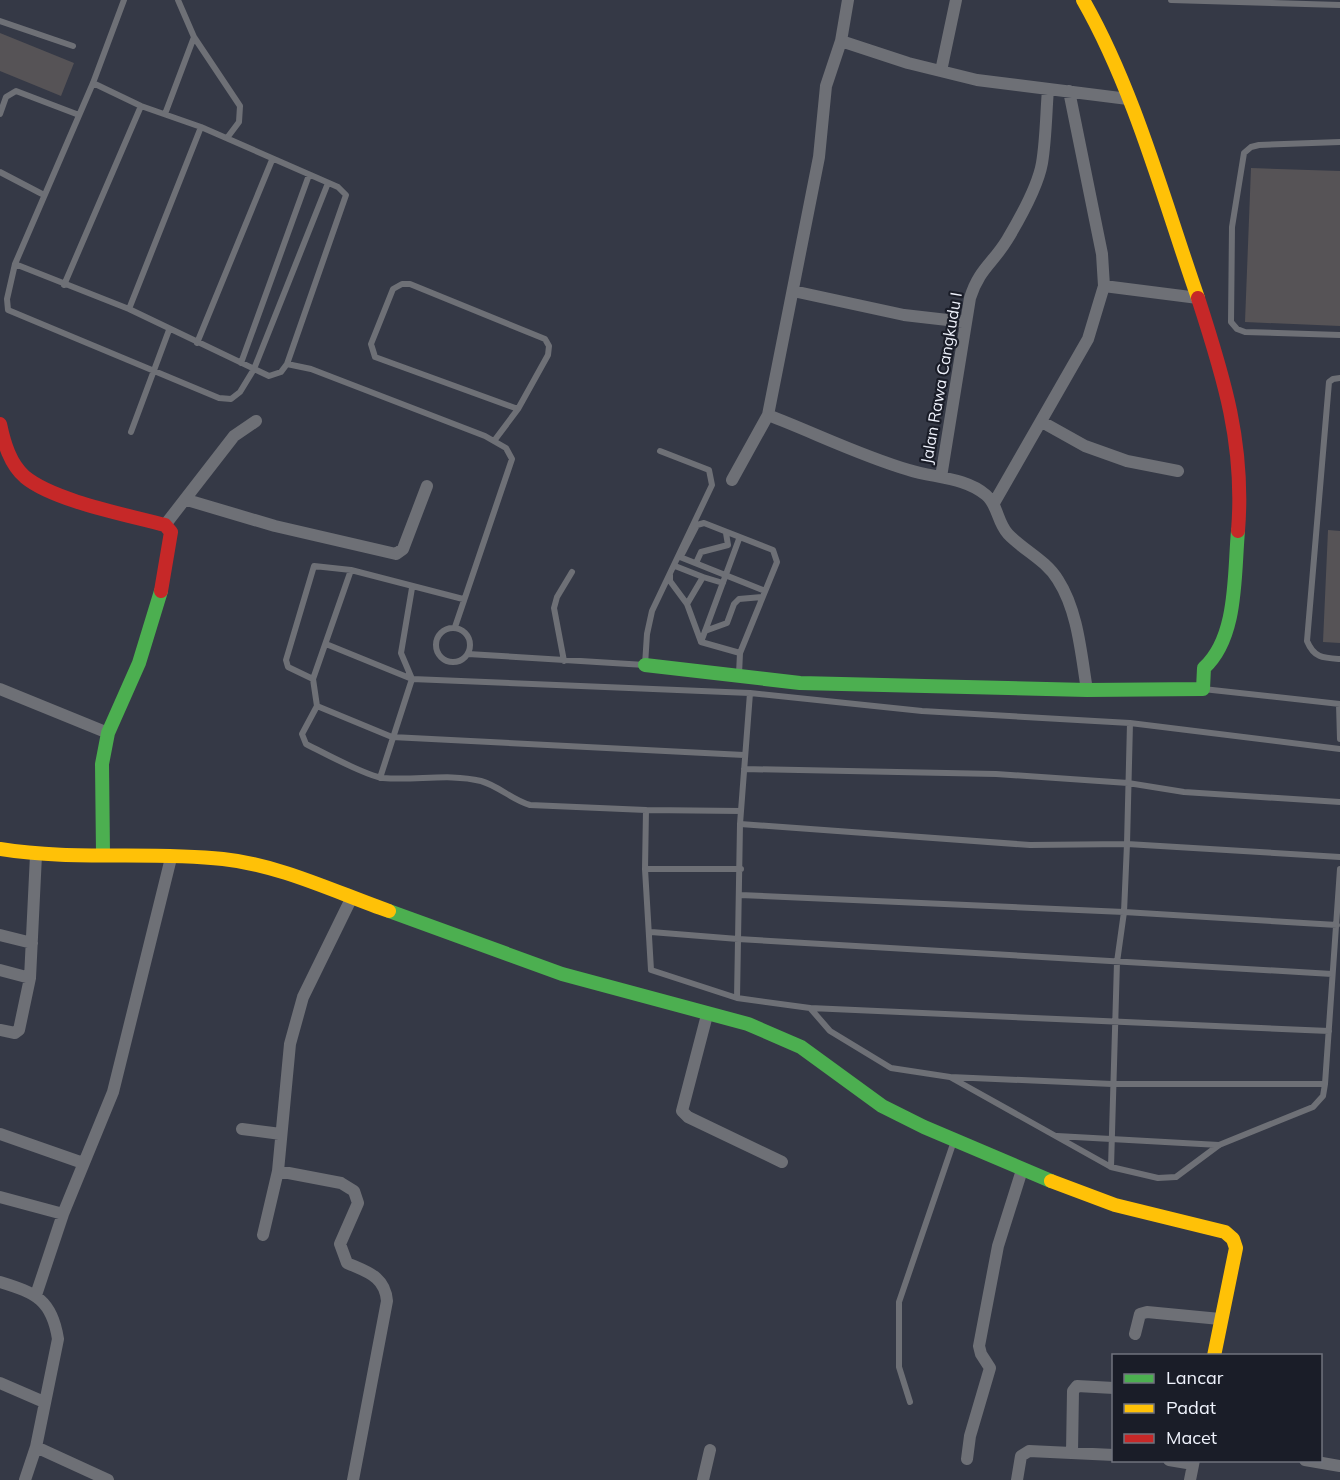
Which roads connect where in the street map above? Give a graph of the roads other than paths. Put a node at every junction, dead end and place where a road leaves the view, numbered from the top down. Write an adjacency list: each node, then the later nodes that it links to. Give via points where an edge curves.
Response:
1 (124, 0): 14 (lane)
2 (178, 0): 10 (lane)
3 (848, 0): 11 (street)
4 (956, 0): 13 (street)
5 (1083, 0): 17 (street)
6 (1171, 0): 7 (lane)
7 (1327, 2): 8 (lane)
8 (1340, 5)
9 (0, 21): 12 (lane)
10 (194, 37): 20 (lane); 23 (lane, via 240,106 239,122)
11 (841, 41): 13 (street); 33 (street, via 826,86 819,157)
12 (73, 46)
13 (942, 71): 15 (street, via 976,80)
14 (93, 83): 18 (lane); 21 (lane)
15 (1048, 89): 16 (street); 36 (street, Jalan Rawa Cangkudu I, via 1043,157 1035,185 1006,241 976,278)
16 (1069, 91): 17 (street); 32 (street, via 1102,254)
17 (1128, 99): 34 (street)
18 (141, 106): 20 (lane); 31 (lane)
19 (0, 114): 21 (lane, via 6,97 16,91)
20 (165, 114): 22 (lane)
21 (79, 115): 29 (lane)
22 (201, 127): 23 (lane); 35 (lane)
23 (227, 138): 25 (lane)
24 (1340, 142): 38 (lane, via 1251,147 1244,153 1232,227 1232,322 1237,329)
25 (272, 160): 27 (lane); 39 (lane)
26 (0, 172): 29 (lane)
27 (309, 175): 28 (lane); 40 (lane)
28 (328, 183): 41 (lane, via 346,195); 42 (lane)
29 (44, 195): 30 (lane)
30 (15, 264): 31 (lane); 43 (lane, via 8,310)
31 (64, 285): 35 (lane)
32 (1104, 286): 34 (street); 48 (street, via 1089,339)
33 (793, 291): 36 (street, via 904,315); 46 (street)
34 (1198, 298): 87 (street, via 1234,420 1240,504 1230,616 1216,657 1204,668)
35 (129, 309): 37 (lane)
36 (965, 322): 54 (street, Jalan Rawa Cangkudu I)
37 (169, 330): 39 (lane); 43 (lane)
38 (1340, 336)
39 (197, 343): 40 (lane)
40 (241, 363): 42 (lane)
41 (287, 364): 42 (lane, via 275,375); 51 (lane, via 352,384)
42 (254, 369): 43 (lane, via 240,392 226,400)
43 (154, 370): 50 (lane)
44 (1340, 378): 80 (lane, via 1329,382 1307,641 1320,658)
45 (518, 409): 45 (lane, via 375,357 371,344 393,289 410,284 544,339 549,346 548,355); 51 (lane)
46 (768, 415): 54 (street, via 909,471); 55 (street)
47 (256, 421): 57 (street, via 234,436)
48 (1042, 422): 53 (street, via 1085,446 1127,461); 58 (street)
49 (0, 424): 59 (street, via 6,452 27,479 73,498)
50 (131, 432)
51 (494, 441): 72 (lane, via 506,448 512,459)
52 (660, 450): 82 (lane, via 709,470 712,484 652,611)
53 (1178, 471)
54 (940, 477): 58 (street, via 973,487)
55 (732, 480)
56 (427, 486): 57 (street, via 404,549 396,554 275,526)
57 (186, 500): 59 (street)
58 (994, 502): 88 (street, via 997,518 1006,532 1058,580 1071,614)
59 (165, 525): 93 (street, via 172,538 163,586 139,663)
60 (726, 533): 61 (lane); 62 (lane, via 700,523); 63 (lane, via 728,545 701,552)
61 (740, 538): 67 (lane); 71 (lane, via 773,550 776,555 777,562)
62 (680, 557): 63 (lane); 64 (lane)
63 (696, 563): 67 (lane)
64 (675, 566): 68 (lane); 73 (lane, via 669,577)
65 (351, 570): 70 (lane); 77 (lane); 84 (lane, via 319,565 311,569 285,660 288,667)
66 (572, 572): 81 (lane, via 554,608)
67 (727, 575): 69 (lane); 71 (lane)
68 (703, 578): 69 (lane); 73 (lane)
69 (723, 583): 75 (lane)
70 (412, 588): 72 (lane); 85 (lane, via 401,653)
71 (764, 594): 75 (lane, via 739,599 728,623); 78 (lane)
72 (463, 599): 74 (lane)
73 (687, 604): 76 (lane)
74 (455, 627): 79 (lane, via 469,637); 79 (lane, via 445,629 438,637 438,652 445,660 455,662)
75 (705, 631): 76 (lane)
76 (701, 642): 78 (lane)
77 (326, 644): 84 (lane); 85 (lane)
78 (740, 653): 83 (lane)
79 (468, 654): 81 (lane)
80 (1340, 659)
81 (564, 661): 82 (lane)
82 (645, 665): 83 (street)
83 (739, 676): 88 (street, via 800,683)
84 (313, 679): 91 (lane)
85 (412, 679): 89 (lane); 94 (lane)
86 (0, 689): 93 (street)
87 (1203, 689): 88 (street); 90 (lane)
88 (1087, 690)
89 (750, 693): 92 (lane, via 922,711); 97 (lane)
90 (1339, 704): 95 (lane)
91 (316, 706): 94 (lane); 99 (lane, via 302,734 306,744)
92 (1130, 723): 96 (lane); 100 (lane)
93 (108, 733): 107 (street, via 102,764)
94 (392, 736): 97 (lane); 99 (lane)
95 (1340, 739)
96 (1340, 749)
97 (744, 754): 98 (lane)
98 (744, 769): 100 (lane, via 996,774); 103 (lane)
99 (380, 778): 102 (lane, via 463,778 482,781 530,805)
100 (1128, 783): 101 (lane, via 1184,792); 105 (lane)
101 (1340, 802)
102 (646, 810): 103 (lane); 111 (lane)
103 (741, 811): 104 (lane)
104 (740, 825): 105 (lane, via 1030,845); 112 (lane)
105 (1127, 844): 109 (lane); 116 (lane)
106 (0, 849): 108 (street)
107 (103, 854): 108 (street); 110 (street)
108 (36, 855): 121 (street)
109 (1340, 857)
110 (171, 858): 115 (street, via 249,863); 143 (street, via 113,1092)
111 (645, 869): 112 (lane); 118 (lane)
112 (741, 869): 114 (lane)
113 (1340, 869): 117 (lane)
114 (740, 895): 116 (lane); 120 (lane)
115 (352, 897): 128 (street, via 562,974); 137 (street, via 303,997 290,1044)
116 (1124, 912): 117 (lane); 122 (lane)
117 (1337, 925): 124 (lane)
118 (651, 932): 120 (lane); 126 (lane, via 651,970)
119 (0, 935): 121 (street)
120 (738, 939): 122 (lane); 126 (lane)
121 (32, 943): 125 (street)
122 (1118, 962): 124 (lane); 129 (lane)
123 (0, 970): 125 (street)
124 (1332, 974): 131 (lane)
125 (30, 978): 130 (street, via 20,1029)
126 (737, 998): 127 (lane)
127 (810, 1008): 129 (lane); 132 (lane, via 830,1031 891,1068)
128 (707, 1015): 140 (street, via 748,1024 801,1047 882,1106); 142 (street, via 682,1111)
129 (1116, 1023): 131 (lane); 133 (lane)
130 (0, 1030)
131 (1329, 1031): 134 (lane)
132 (950, 1077): 133 (lane); 138 (lane)
133 (1113, 1084): 134 (lane); 139 (lane)
134 (1325, 1084): 141 (lane, via 1323,1096 1313,1107)
135 (242, 1129): 137 (street)
136 (0, 1134): 143 (street)
137 (281, 1134): 146 (street)
138 (1053, 1136): 139 (lane); 144 (lane)
139 (1111, 1138): 141 (lane); 144 (lane)
140 (954, 1140): 145 (street); 158 (lane, via 899,1302 899,1367)
141 (1219, 1145): 144 (lane, via 1176,1177 1158,1178)
142 (782, 1161)
143 (83, 1163): 148 (street)
144 (1111, 1167)
145 (1022, 1170): 152 (street, via 1115,1204 1225,1232 1236,1248); 163 (street, via 996,1257 979,1346 990,1368)
146 (278, 1171): 149 (street); 169 (street, via 340,1183 354,1191 358,1203 340,1244 341,1251 346,1263 374,1275 386,1290)
147 (0, 1197): 148 (street)
148 (63, 1214): 151 (street)
149 (263, 1235)
150 (0, 1282): 151 (street)
151 (36, 1295): 157 (street, via 55,1322 58,1340)
152 (1220, 1319): 153 (street, via 1147,1312 1140,1314); 154 (street)
153 (1135, 1334)
154 (1214, 1354)
155 (0, 1383): 157 (street)
156 (1112, 1388): 161 (street, via 1084,1385 1073,1391)
157 (44, 1402): 159 (street)
158 (910, 1402)
159 (36, 1447): 167 (street); 168 (street)
160 (710, 1450): 170 (street)
161 (1072, 1452): 162 (street); 171 (street, via 1024,1453)
162 (1112, 1455)
163 (967, 1459)
164 (1194, 1462): 172 (street)
165 (1312, 1462): 166 (street)
166 (1340, 1466)
167 (25, 1480)
168 (108, 1480)
169 (353, 1480)
170 (703, 1480)
171 (1017, 1480)
172 (1190, 1480)

